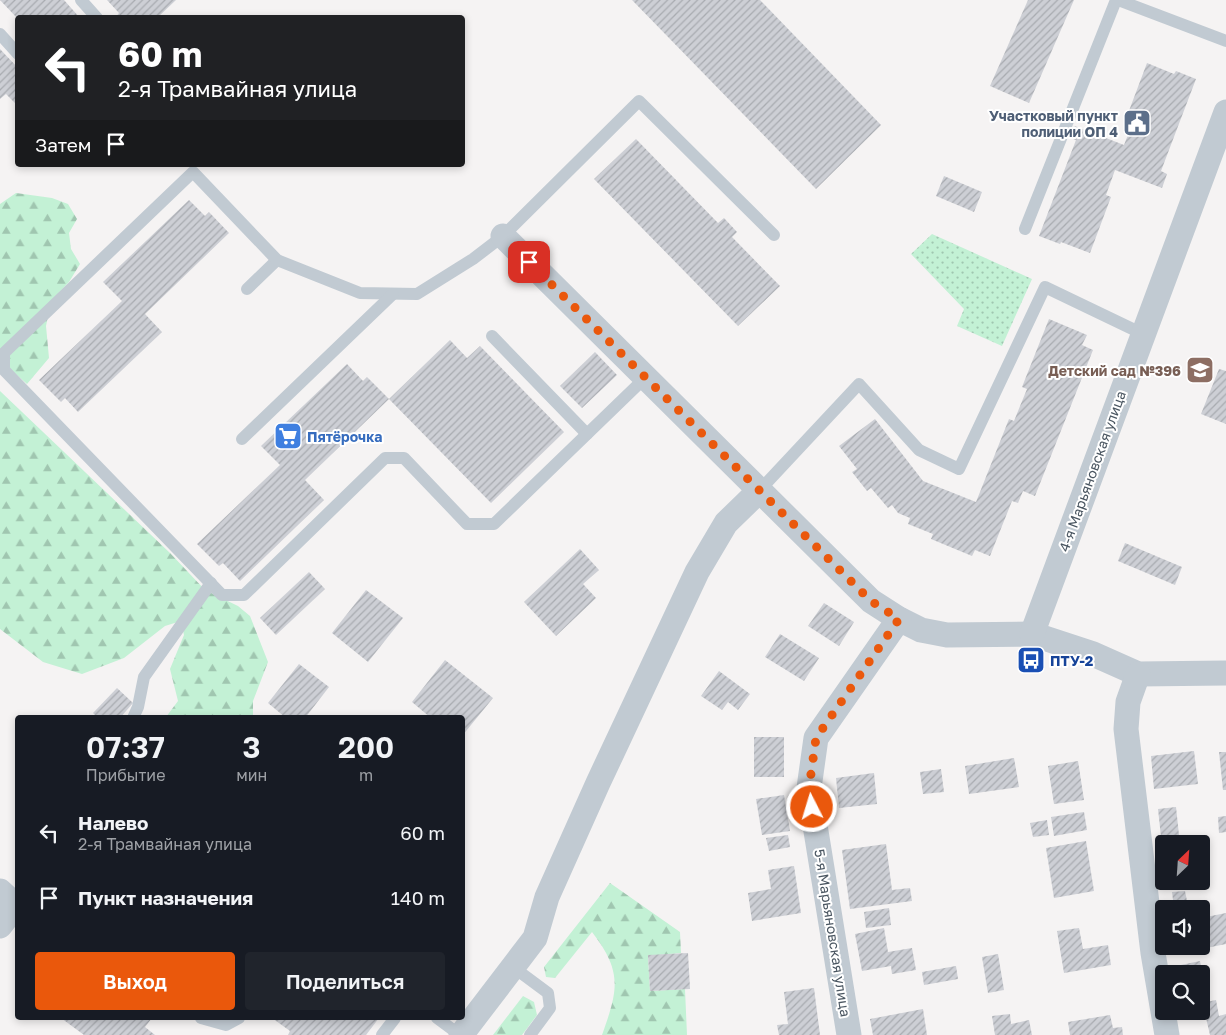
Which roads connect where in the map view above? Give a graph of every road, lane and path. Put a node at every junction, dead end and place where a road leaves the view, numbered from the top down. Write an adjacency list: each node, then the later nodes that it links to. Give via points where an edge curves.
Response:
1 (81, 0): 3 (lane)
2 (1117, 0): 5 (lane); 8 (lane)
3 (94, 15)
4 (0, 34): 6 (lane)
5 (1226, 41)
6 (15, 51)
7 (1226, 112): 14 (street, 4-я Марьяновская улица)
8 (1025, 229)
9 (774, 235): 10 (lane, via 639,101)
10 (503, 236): 13 (lane, via 417,294); 16 (street)
11 (277, 260): 12 (lane); 13 (lane, via 360,293); 20 (lane, via 192,172 4,353 4,370)
12 (247, 289)
13 (393, 294): 18 (lane)
14 (1143, 334): 19 (lane, via 1045,287 959,469 919,450 859,384); 22 (street, 4-я Марьяновская улица)
15 (492, 336): 17 (lane)
16 (646, 377): 17 (lane); 19 (street)
17 (587, 434): 20 (lane, via 494,524 467,524 404,458 385,458 244,595 222,595)
18 (242, 439)
19 (760, 490): 21 (street, via 871,601); 26 (street, via 726,522 697,572 547,897 535,938)
20 (211, 583): 25 (lane, via 144,677)
21 (899, 619): 22 (street, via 921,630 947,635); 34 (street, 5-я Марьяновская улица, via 816,738 809,788)
22 (1032, 634): 24 (street, via 1093,654)
23 (1226, 673): 24 (street)
24 (1138, 674): 35 (street, via 1128,702 1126,729 1153,953)
25 (134, 715)
26 (513, 967): 32 (street); 33 (lane, via 548,993 550,1008)
27 (208, 1020): 28 (lane, via 226,1025)
28 (235, 1020)
29 (393, 1020): 31 (lane)
30 (440, 1020): 32 (lane)
31 (382, 1035)
32 (460, 1035)
33 (530, 1035)
34 (849, 1035)
35 (1168, 1035)

